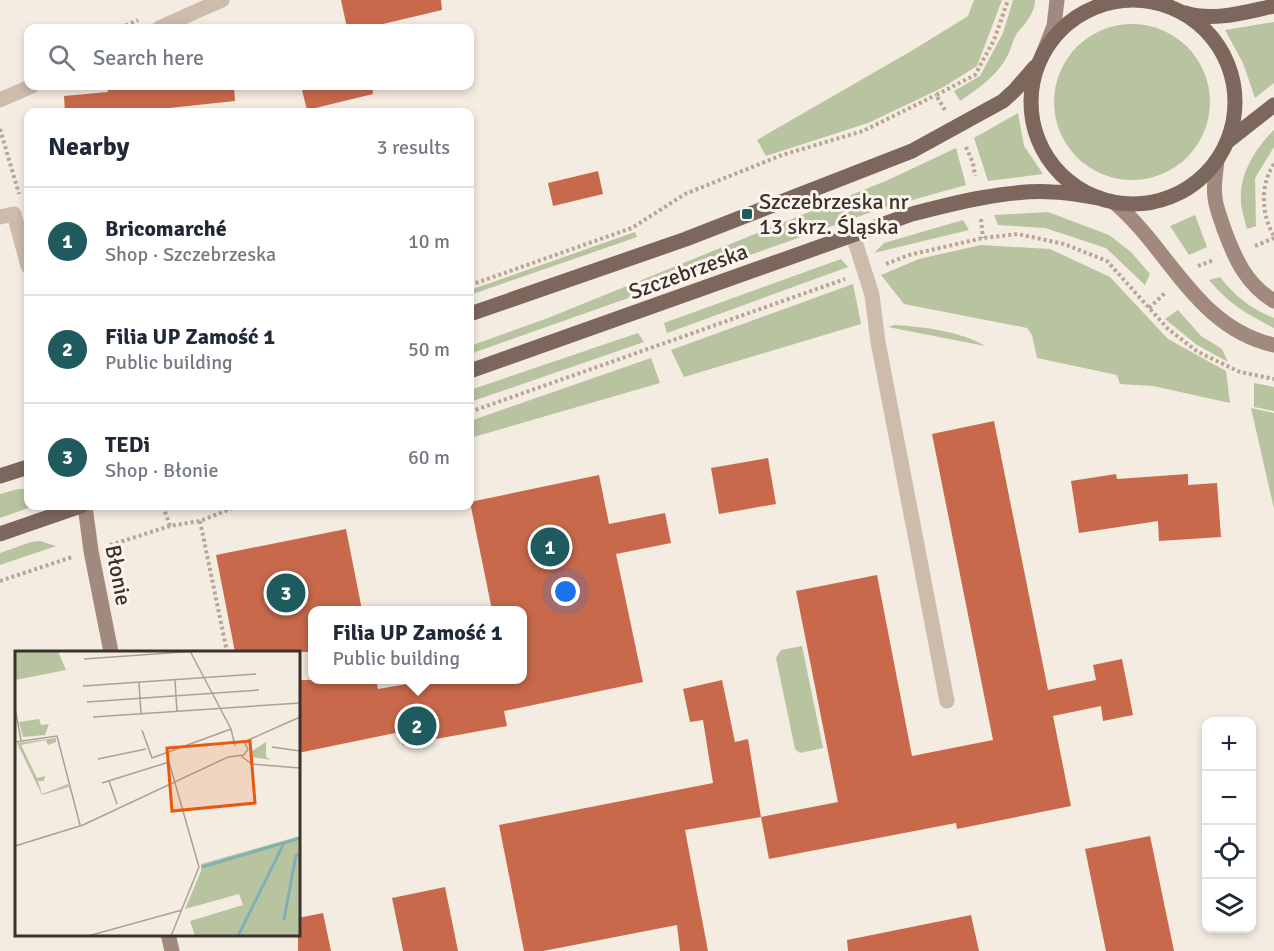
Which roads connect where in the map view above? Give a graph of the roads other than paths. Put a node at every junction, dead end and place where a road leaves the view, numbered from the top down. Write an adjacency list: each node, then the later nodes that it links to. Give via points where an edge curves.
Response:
1 (222, 0): 6 (street)
2 (1057, 0): 7 (street, via 1054,26)
3 (1151, 1): 5 (main road); 7 (main road, via 1112,3 1091,10 1056,36)
4 (1274, 6): 5 (main road, via 1218,16 1195,16)
5 (1177, 10): 11 (main road, via 1212,37 1224,55 1235,98)
6 (168, 24)
7 (1042, 57): 13 (main road, via 1031,96 1038,139 1062,176); 19 (main road, Szczebrzeska, via 1003,101 912,151 686,239)
8 (24, 90): 9 (street)
9 (0, 100)
10 (1274, 105): 11 (main road)
11 (1228, 141): 12 (main road)
12 (1217, 160): 14 (main road, via 1192,186 1177,195 1143,204); 18 (street, via 1215,199 1232,253 1250,283)
13 (1099, 198): 14 (main road); 16 (main road, Szczebrzeska, via 1052,191 978,199 912,214)
14 (1115, 203): 20 (street, via 1221,321)
15 (12, 211): 17 (street)
16 (853, 236): 21 (main road, Szczebrzeska); 28 (street, via 872,295)
17 (24, 252)
18 (1274, 301)
19 (474, 313)
20 (1274, 345)
21 (474, 370)
22 (24, 467): 23 (main road)
23 (0, 476)
24 (71, 510): 26 (main road)
25 (84, 510): 27 (street, Błonie)
26 (0, 534)
27 (111, 651)
28 (947, 701)
29 (168, 936): 30 (street)
30 (172, 951)

